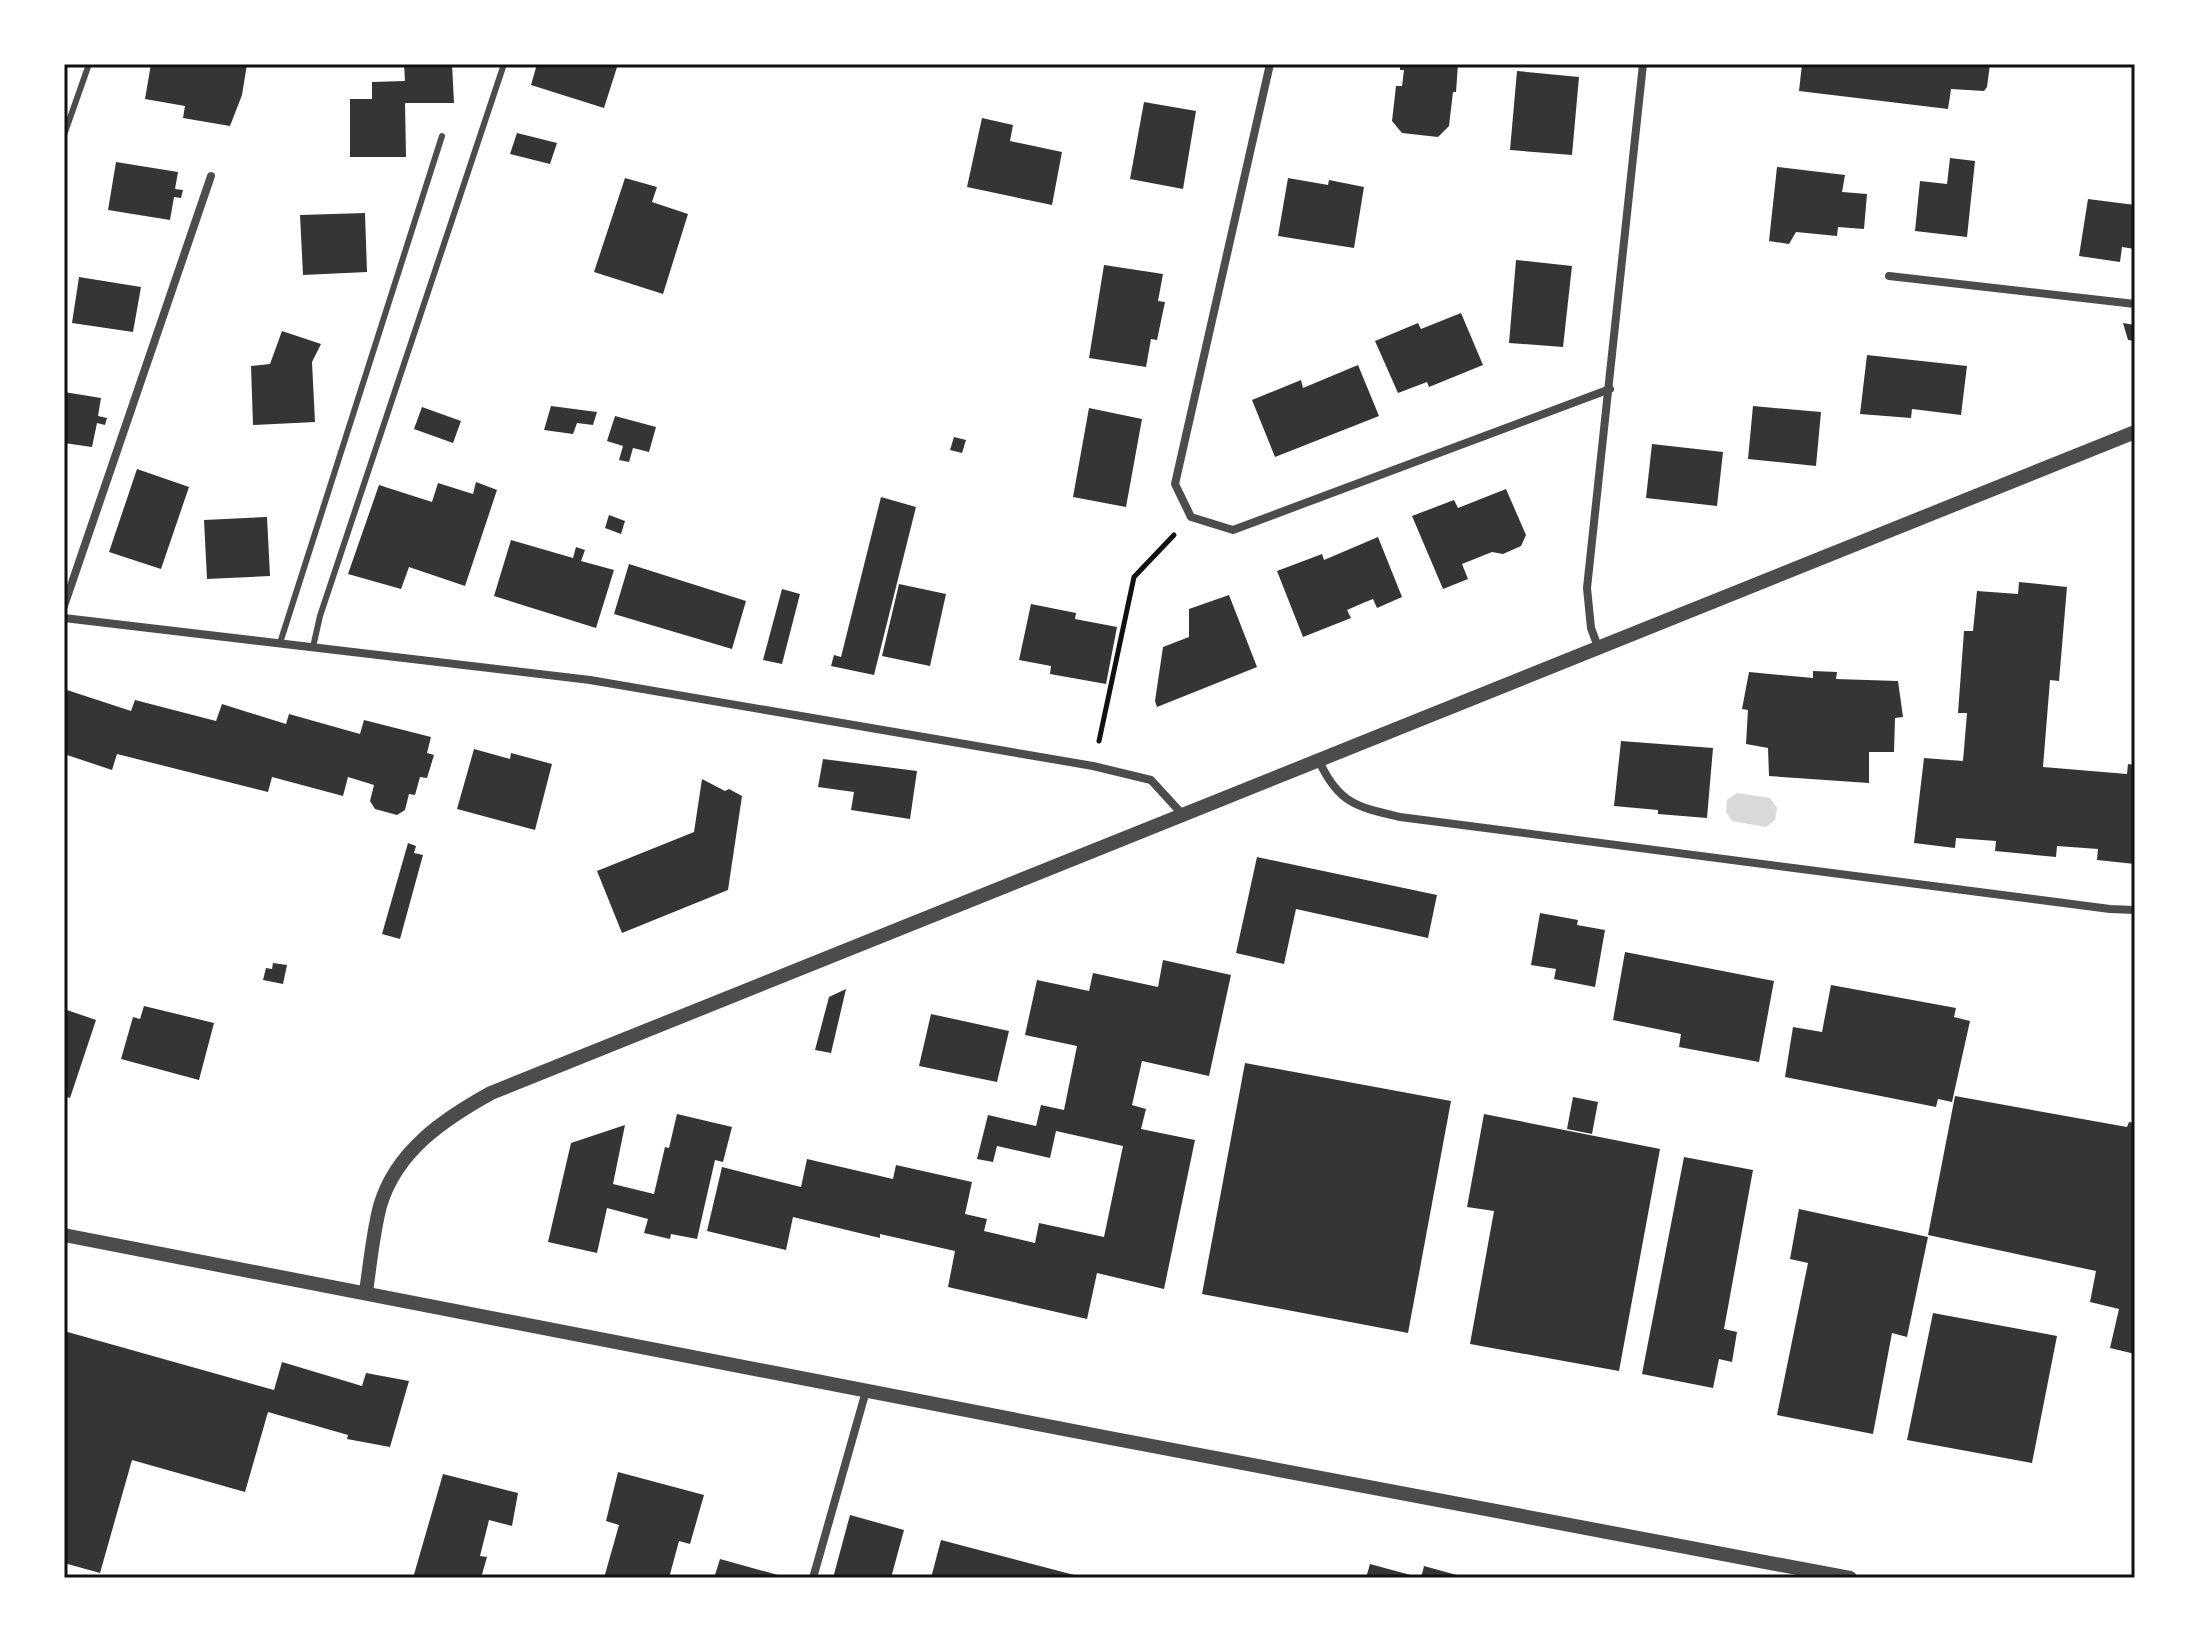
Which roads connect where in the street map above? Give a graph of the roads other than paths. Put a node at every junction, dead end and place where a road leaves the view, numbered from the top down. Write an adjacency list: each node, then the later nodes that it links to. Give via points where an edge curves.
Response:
1 (89, 64): 5 (lane)
2 (504, 64): 15 (lane)
3 (1270, 64): 10 (street, via 1175,484 1191,517 1233,530)
4 (1643, 64): 10 (street)
5 (64, 135)
6 (442, 136): 14 (lane)
7 (211, 176): 12 (street)
8 (1889, 276): 9 (street)
9 (2135, 304)
10 (1610, 389): 16 (street, via 1587,588)
11 (2135, 432): 16 (street)
12 (64, 606)
13 (64, 618): 14 (street)
14 (280, 643): 15 (street)
15 (313, 647): 18 (street, via 590,680 1093,766 1151,780)
16 (1598, 647): 17 (street)
17 (1319, 761): 18 (street); 19 (street, via 1338,794 1366,809 1400,817)
18 (1183, 815): 21 (street, via 465,1107 429,1132 389,1182)
19 (2135, 910)
20 (64, 1235): 21 (street)
21 (366, 1292): 22 (street)
22 (866, 1391): 23 (street); 24 (street)
23 (813, 1578)
24 (1850, 1578)

